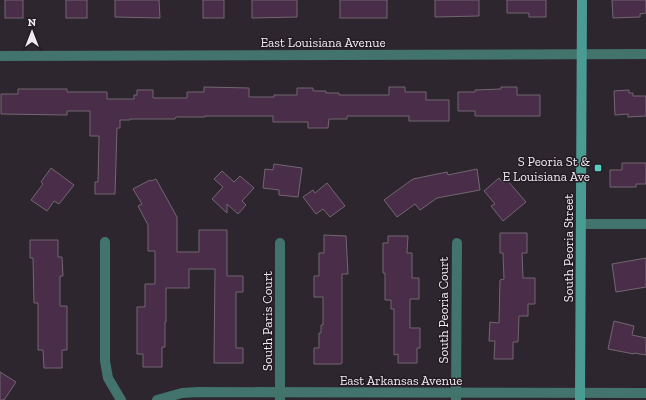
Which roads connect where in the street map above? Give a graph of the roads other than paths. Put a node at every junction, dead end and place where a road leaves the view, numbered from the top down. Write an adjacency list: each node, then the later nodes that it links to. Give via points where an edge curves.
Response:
1 (582, 0): 2 (main road, South Peoria Street)
2 (582, 54): 3 (street, East Louisiana Avenue); 4 (street, East Louisiana Avenue); 5 (main road, South Peoria Street)
3 (646, 54)
4 (0, 56)
5 (581, 224): 6 (street); 13 (main road, South Peoria Street)
6 (646, 224)
7 (105, 242): 14 (street, via 105,361 108,378)
8 (280, 243): 11 (street, South Paris Court)
9 (456, 243): 12 (street, South Peoria Court)
10 (646, 394): 13 (street, East Arkansas Avenue)
11 (280, 396): 12 (street, East Arkansas Avenue); 15 (street, East Arkansas Avenue, via 182,393)
12 (456, 397): 13 (street, East Arkansas Avenue)
13 (580, 397)
14 (121, 400)
15 (157, 400)

